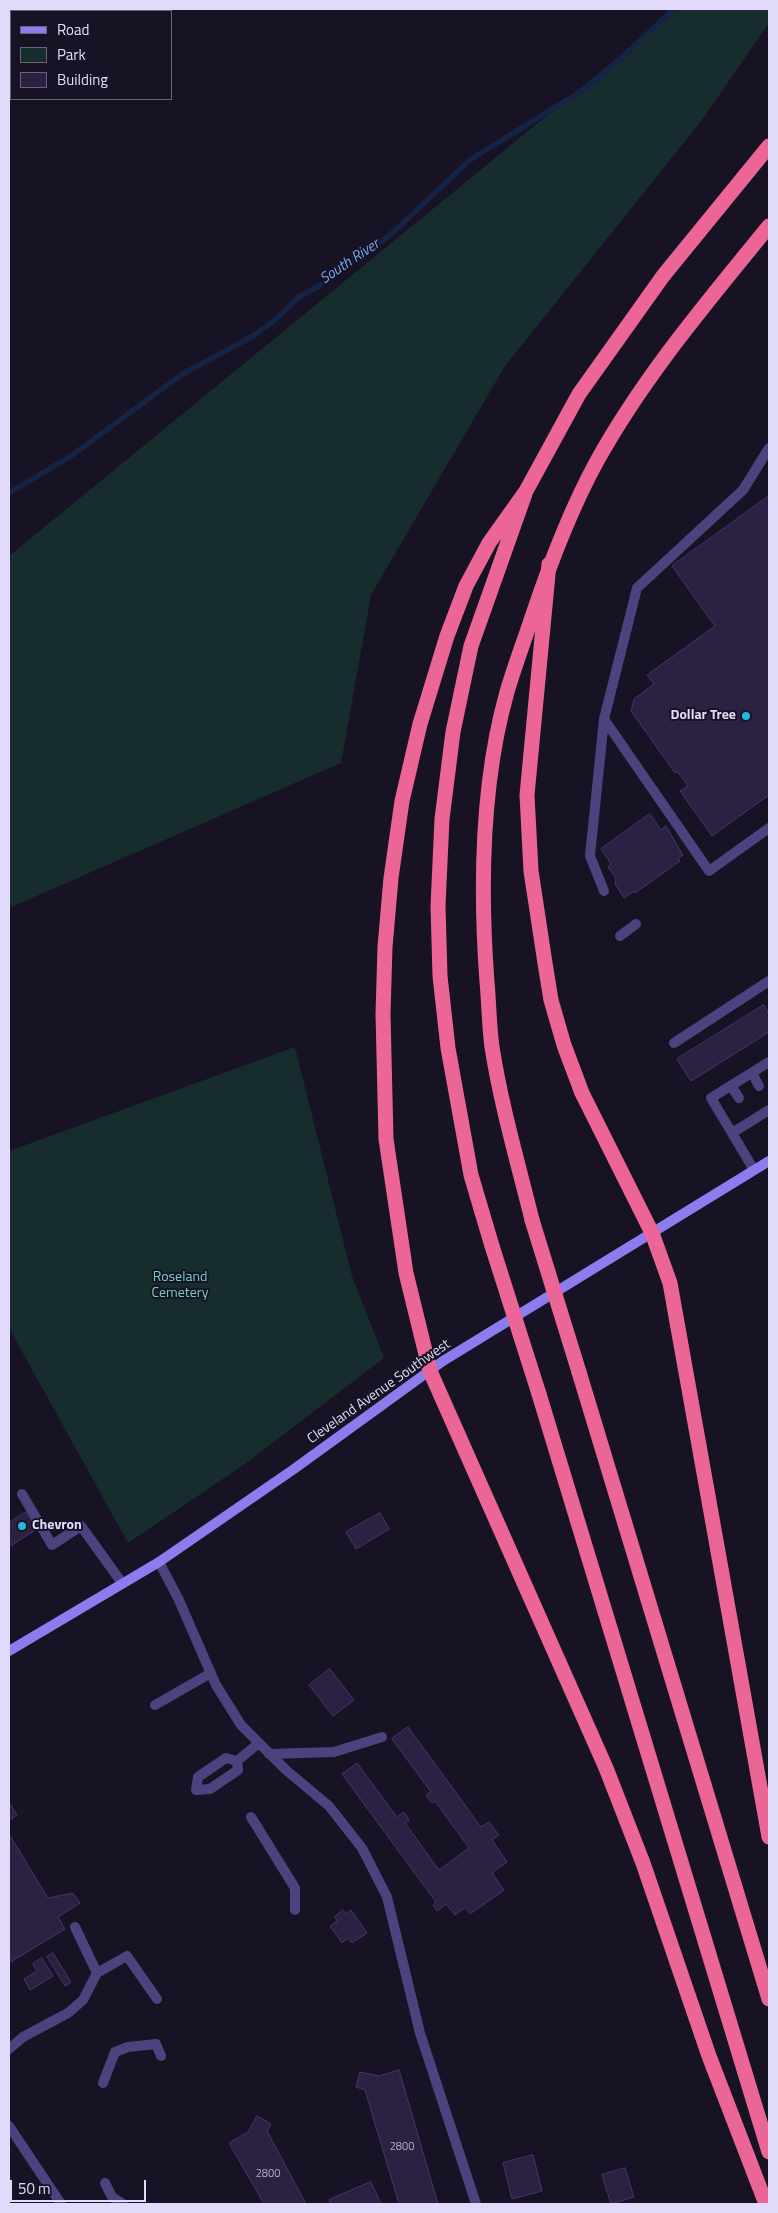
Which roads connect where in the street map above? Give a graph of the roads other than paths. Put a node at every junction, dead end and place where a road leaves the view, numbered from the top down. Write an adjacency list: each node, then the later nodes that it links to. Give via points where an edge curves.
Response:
1 (769, 146): 4 (highway, via 663,276 626,327 579,394)
2 (769, 226): 5 (highway, via 674,344 631,406 597,461)
3 (769, 448): 6 (street, via 743,490 637,588)
4 (526, 491): 23 (highway, via 489,543 466,586 447,636 402,801 392,878 383,1014 386,1139 406,1273); 45 (highway, bridge, via 471,646 453,732 441,838 438,906 440,976 448,1048 471,1174)
5 (549, 564): 22 (highway, via 527,795 532,871 545,964 551,1000 582,1093); 40 (highway, bridge, via 507,694 494,762 482,881 492,1044 532,1220)
6 (604, 719): 7 (street, via 705,874); 8 (street, via 590,856)
7 (769, 828)
8 (604, 891)
9 (636, 924): 10 (street)
10 (620, 936)
11 (769, 981): 12 (street)
12 (674, 1043)
13 (769, 1063): 14 (street)
14 (752, 1073): 15 (street); 16 (street)
15 (731, 1086): 17 (street); 19 (street, via 711,1098)
16 (759, 1086)
17 (739, 1098)
18 (769, 1110): 19 (street, via 751,1117)
19 (732, 1133): 21 (street)
20 (769, 1161): 21 (main road, Cleveland Avenue Southwest)
21 (754, 1170): 22 (main road, Cleveland Avenue Southwest)
22 (652, 1233): 23 (main road, Cleveland Avenue Southwest); 35 (highway, via 670,1283)
23 (430, 1371): 25 (main road, Cleveland Avenue Southwest); 50 (highway, via 606,1768 646,1872 709,2056)
24 (22, 1494): 26 (street, via 52,1545 81,1526)
25 (159, 1562): 26 (main road, Cleveland Avenue Southwest); 28 (street)
26 (122, 1584): 27 (main road, Cleveland Avenue Southwest)
27 (9, 1651)
28 (211, 1673): 29 (street); 31 (street, via 241,1725)
29 (155, 1705)
30 (382, 1736): 32 (street, via 334,1752)
31 (259, 1743): 32 (street); 33 (street)
32 (270, 1754): 49 (street, via 328,1806 362,1848 386,1897 420,2033)
33 (237, 1761)
34 (250, 1817): 36 (street, via 295,1888)
35 (769, 1838)
36 (296, 1910)
37 (75, 1927): 38 (street)
38 (97, 1973): 39 (street, via 127,1956); 41 (street, via 83,2000 76,2006)
39 (157, 1999)
40 (769, 1999)
41 (11, 2044)
42 (162, 2056): 43 (street, via 156,2044 144,2043 116,2052)
43 (103, 2083)
44 (9, 2126): 47 (street)
45 (769, 2152)
46 (105, 2183): 48 (street, via 112,2197)
47 (61, 2204)
48 (123, 2204)
49 (476, 2204)
50 (766, 2204)

